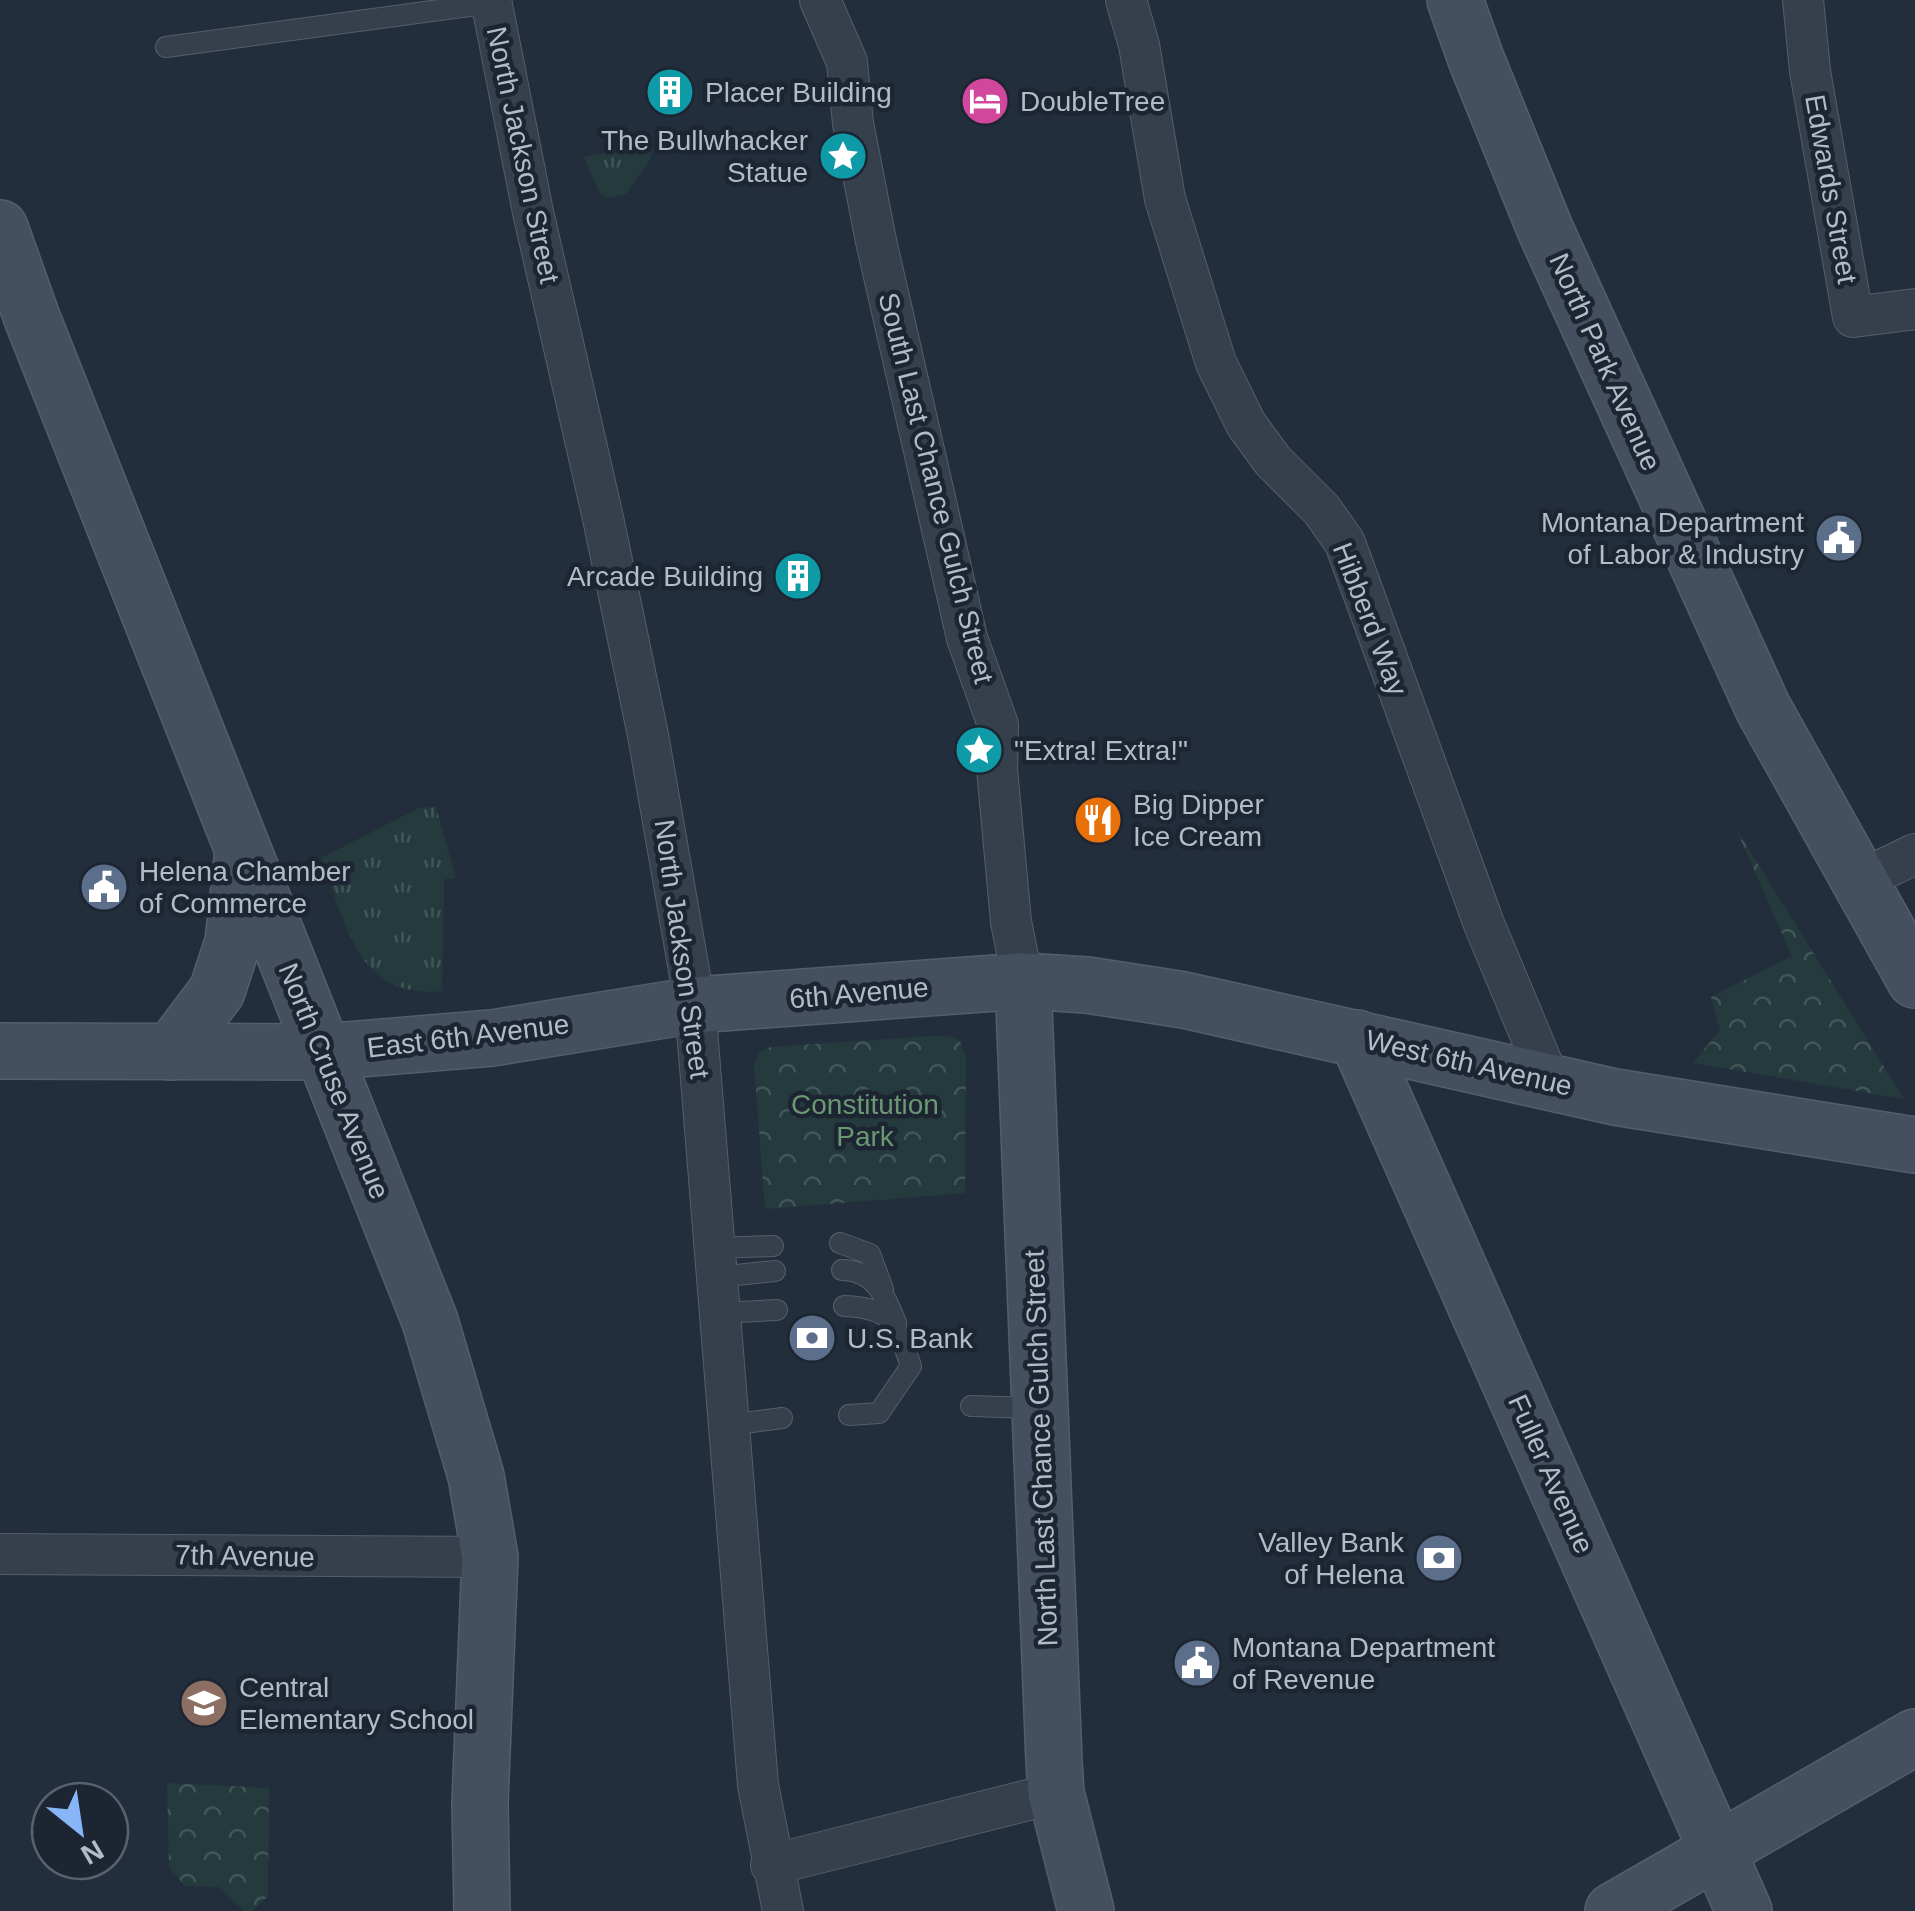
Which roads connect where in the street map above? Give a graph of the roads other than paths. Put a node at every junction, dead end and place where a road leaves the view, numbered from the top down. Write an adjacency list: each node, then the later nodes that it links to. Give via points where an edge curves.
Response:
1 (820, 0): 13 (street, South Last Chance Gulch Street, via 848,62 852,124 876,241 967,638 998,726 1011,922)
2 (1126, 0): 19 (street, Hibberd Way, via 1165,199 1216,363 1246,424 1345,543 1484,924)
3 (1455, 0): 11 (street, North Park Avenue, via 1615,388 1763,708)
4 (1803, 0): 8 (street, Edwards Street, via 1853,316)
5 (491, 2): 6 (lane); 14 (street, North Jackson Street, via 604,518)
6 (166, 47)
7 (0, 228): 9 (street, North Cruse Avenue)
8 (1915, 309)
9 (243, 851): 17 (street, via 233,942 217,991); 18 (street, North Cruse Avenue)
10 (1915, 854): 11 (street)
11 (1858, 881): 12 (street, North Park Avenue)
12 (1915, 980)
13 (1023, 981): 14 (street, 6th Avenue); 15 (street, West 6th Avenue, via 1184,1000); 31 (street, North Last Chance Gulch Street)
14 (696, 1005): 18 (street, East 6th Avenue, via 492,1038); 25 (street, North Jackson Street)
15 (1357, 1038): 19 (street, West 6th Avenue); 39 (street, Fuller Avenue)
16 (0, 1051): 17 (street, East 6th Avenue)
17 (171, 1052): 18 (street, East 6th Avenue)
18 (323, 1052): 36 (street, North Cruse Avenue, via 430,1321 476,1476)
19 (1550, 1082): 20 (street, West 6th Avenue)
20 (1915, 1145)
21 (840, 1243): 26 (lane, via 870,1254)
22 (774, 1246): 25 (lane)
23 (842, 1270): 26 (lane, via 856,1270)
24 (775, 1272): 25 (lane)
25 (717, 1279): 28 (lane); 34 (street, North Jackson Street)
26 (884, 1291): 29 (lane)
27 (844, 1306): 29 (lane, via 874,1308)
28 (777, 1310)
29 (897, 1325): 32 (lane, via 911,1366 879,1413)
30 (971, 1406): 31 (lane)
31 (1039, 1408): 38 (street, North Last Chance Gulch Street)
32 (848, 1415)
33 (782, 1418): 34 (lane)
34 (729, 1425): 40 (street, North Jackson Street, via 758,1785)
35 (0, 1554): 36 (street, 7th Avenue)
36 (490, 1558): 41 (street, North Cruse Avenue)
37 (1915, 1738): 39 (street)
38 (1056, 1793): 40 (street); 43 (street, North Last Chance Gulch Street)
39 (1718, 1851): 44 (street); 45 (street, Fuller Avenue)
40 (771, 1865): 42 (street, North Jackson Street)
41 (482, 1911)
42 (783, 1911)
43 (1086, 1911)
44 (1613, 1911)
45 (1744, 1911)

